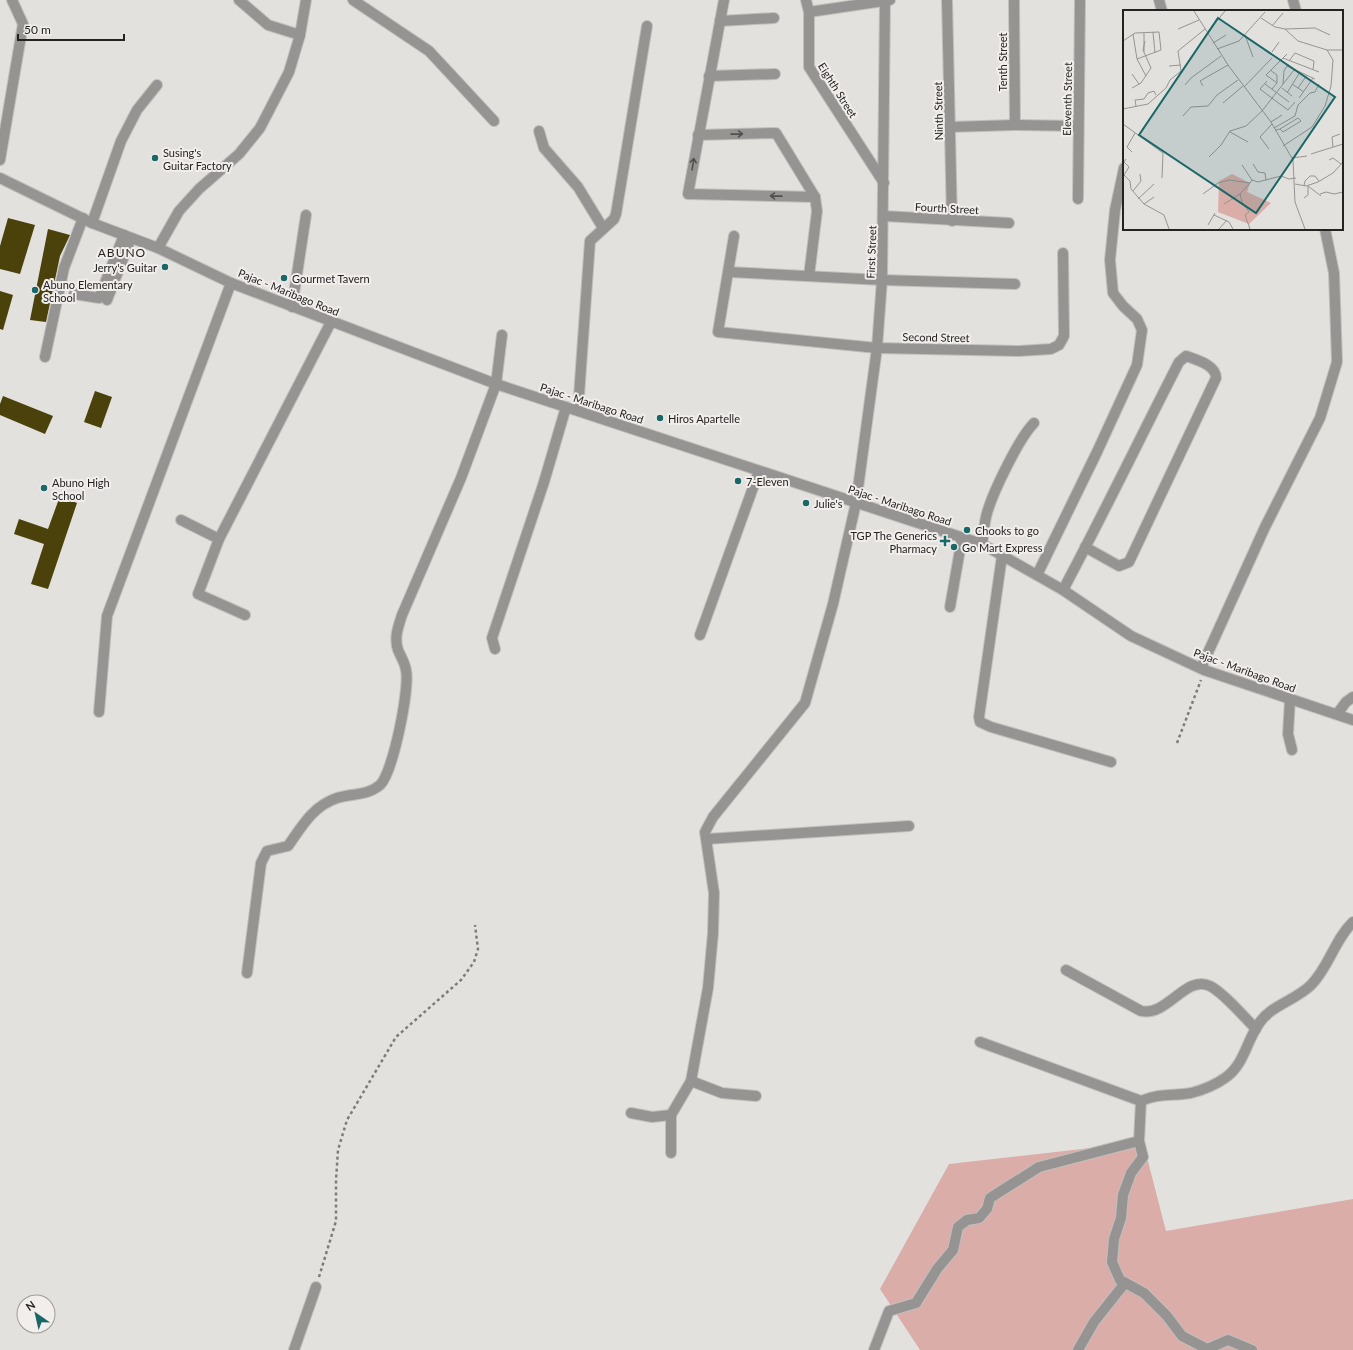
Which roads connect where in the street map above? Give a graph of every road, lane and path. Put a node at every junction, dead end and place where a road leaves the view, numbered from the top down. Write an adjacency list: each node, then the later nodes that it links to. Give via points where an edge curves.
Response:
1 (12, 0): 29 (street, via 23,24)
2 (240, 0): 19 (street, via 268,25)
3 (306, 0): 19 (street)
4 (353, 0): 23 (street, via 428,51)
5 (724, 0): 17 (street)
6 (806, 0): 15 (street, Eighth Street)
7 (948, 0): 26 (street, Ninth Street)
8 (1014, 0): 24 (street, Tenth Street)
9 (1080, 0): 25 (street, Eleventh Street)
10 (1158, 0): 13 (street)
11 (1293, 0): 14 (street)
12 (887, 1): 15 (street); 32 (street, First Street)
13 (1162, 10)
14 (1296, 10)
15 (809, 12): 32 (street, Eighth Street, via 809,66)
16 (774, 18): 17 (street)
17 (720, 21): 21 (street)
18 (647, 26): 40 (street, via 616,214)
19 (300, 35): 44 (street, via 289,72 260,128 239,154 199,189 179,211)
20 (775, 74): 21 (street)
21 (709, 76): 28 (street)
22 (157, 85): 37 (street, via 137,110 121,140)
23 (494, 121)
24 (1015, 125): 25 (street); 26 (street)
25 (1078, 126): 34 (street, Eleventh Street)
26 (950, 127): 38 (street, Ninth Street)
27 (539, 131): 40 (street, via 544,148 578,187)
28 (698, 135): 33 (street, one-way to 33, via 776,133); 33 (street, one-way to 28, via 688,194)
29 (0, 160)
30 (1123, 173): 70 (street, via 1115,210 1110,260 1113,293 1137,319 1142,330 1137,365 1098,452)
31 (0, 178): 37 (street, Pajac - Maribago Road)
32 (884, 182): 36 (street, First Street)
33 (815, 197): 47 (street, via 817,211)
34 (1078, 198)
35 (306, 214): 53 (street)
36 (884, 216): 38 (street, Fourth Street); 48 (street, First Street)
37 (88, 220): 42 (street, Pajac - Maribago Road); 57 (street, via 64,268)
38 (952, 220): 39 (street, Fourth Street)
39 (1009, 223)
40 (603, 228): 60 (street, via 590,241)
41 (1325, 230): 76 (street, via 1334,273 1337,362 1320,418 1265,527)
42 (128, 236): 44 (street, Pajac - Maribago Road); 51 (street, via 99,298); 52 (street)
43 (734, 236): 46 (street)
44 (158, 248): 49 (street, Pajac - Maribago Road)
45 (1063, 253): 56 (street, Second Street, via 1064,336 1059,345 1051,349 1018,351)
46 (729, 272): 47 (street); 56 (street, Second Street, via 718,332)
47 (809, 276): 48 (street)
48 (882, 280): 50 (street); 56 (street, First Street)
49 (232, 283): 53 (street, Pajac - Maribago Road); 79 (street, via 107,616)
50 (1016, 284)
51 (74, 294)
52 (107, 300)
53 (292, 307): 54 (street, Pajac - Maribago Road)
54 (331, 322): 58 (street, Pajac - Maribago Road); 66 (street)
55 (502, 335): 58 (street)
56 (878, 348): 63 (street, First Street)
57 (45, 357)
58 (496, 384): 59 (street, Pajac - Maribago Road); 90 (street, via 461,478 402,615 396,636 406,670 405,696 394,754 389,766 381,784 367,794 337,798 311,813 288,846 267,852 261,863)
59 (566, 407): 60 (street, Pajac - Maribago Road); 75 (street, via 492,638)
60 (578, 410): 62 (street, Pajac - Maribago Road)
61 (1034, 423): 67 (street, via 1020,442 996,490 987,514)
62 (759, 471): 63 (street, Pajac - Maribago Road); 74 (street)
63 (856, 503): 65 (street, Pajac - Maribago Road); 86 (street, First Street, via 833,604 805,703 713,817 705,832)
64 (181, 520): 66 (street)
65 (962, 538): 67 (street, Pajac - Maribago Road); 72 (street)
66 (219, 539): 73 (street, via 198,594)
67 (982, 544): 69 (street, Pajac - Maribago Road)
68 (1085, 547): 68 (street, via 1179,362 1186,356 1213,368 1216,378 1129,562 1119,566); 71 (street)
69 (1002, 556): 70 (street, Pajac - Maribago Road); 84 (street, via 980,722 991,728)
70 (1037, 575): 71 (street, Pajac - Maribago Road)
71 (1063, 590): 76 (street, Pajac - Maribago Road, via 1131,636)
72 (950, 607)
73 (245, 615)
74 (700, 635)
75 (495, 649)
76 (1203, 669): 78 (street, Pajac - Maribago Road); 82 (path)
77 (1353, 697): 80 (street)
78 (1290, 699): 80 (street, Pajac - Maribago Road); 83 (street, via 1288,734)
79 (99, 712)
80 (1337, 714): 81 (street, Pajac - Maribago Road)
81 (1353, 720)
82 (1177, 743)
83 (1292, 750)
84 (1111, 762)
85 (909, 826): 86 (street)
86 (707, 839): 93 (street, First Street, via 714,893 714,933 708,988)
87 (1353, 922): 91 (street, via 1314,982 1271,1011 1260,1021)
88 (474, 925): 101 (path, via 478,949 474,962 461,980 396,1037 347,1120 338,1150 336,1221)
89 (1066, 970): 91 (street, via 1146,1012 1157,1010 1192,986 1207,985 1217,991)
90 (247, 973)
91 (1256, 1029): 95 (street, via 1243,1058 1226,1078 1203,1090 1159,1095)
92 (980, 1042): 95 (street)
93 (691, 1081): 94 (street, via 722,1093); 97 (street, First Street)
94 (756, 1096)
95 (1141, 1101): 98 (street)
96 (631, 1113): 97 (street, via 652,1117)
97 (671, 1116): 99 (street)
98 (1139, 1141): 100 (street, via 1143,1157 1131,1173 1123,1195 1121,1218 1114,1239 1112,1262 1120,1280); 103 (street, via 1039,1167 990,1198 979,1218 967,1220 958,1227 953,1250 937,1269 916,1303 889,1311)
99 (671, 1153)
100 (1125, 1283): 104 (street, via 1094,1322); 105 (street, via 1144,1293 1167,1316 1182,1336 1207,1349 1228,1340)
101 (316, 1287): 102 (street)
102 (294, 1350)
103 (874, 1350)
104 (1078, 1350)
105 (1252, 1350)

